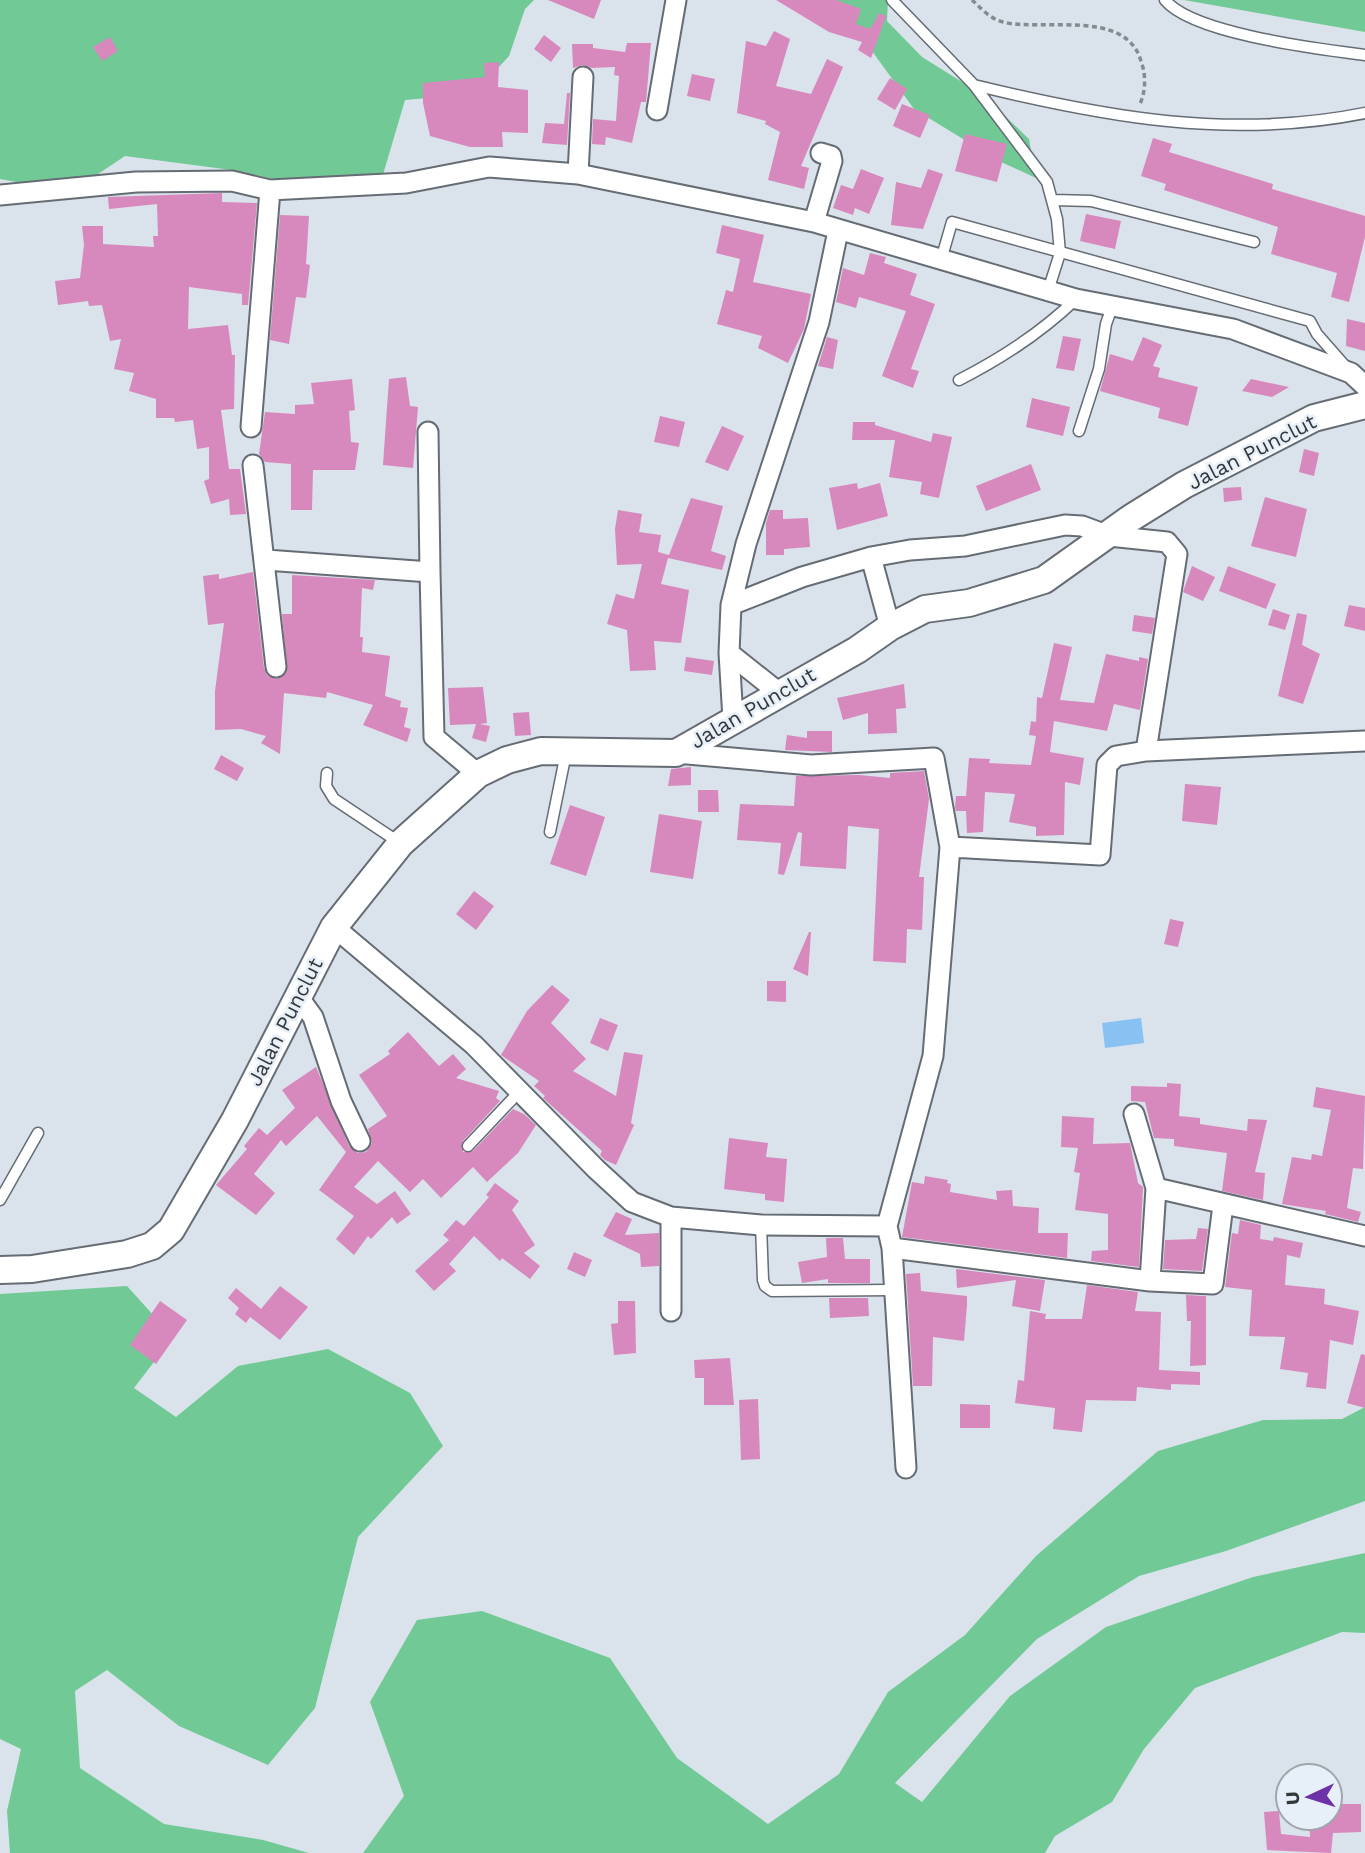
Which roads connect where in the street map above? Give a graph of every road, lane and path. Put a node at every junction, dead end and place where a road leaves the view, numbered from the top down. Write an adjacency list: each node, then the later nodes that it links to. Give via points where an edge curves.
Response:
1 (676, 0): 8 (street)
2 (892, 0): 7 (lane)
3 (972, 0): 10 (path, via 1003,22 1082,25 1115,32 1128,40 1139,53 1145,72 1144,95)
4 (1165, 0): 5 (lane, via 1180,13 1262,40)
5 (1365, 55)
6 (583, 77): 12 (street)
7 (974, 85): 10 (lane); 15 (lane, via 1047,182)
8 (657, 110)
9 (1365, 113): 10 (lane, via 1231,125)
10 (1134, 120)
11 (821, 153): 16 (street, via 832,161)
12 (578, 174): 13 (street, via 489,167 406,183); 16 (street)
13 (270, 190): 14 (street, via 232,181 171,181); 27 (street)
14 (0, 195)
15 (1054, 200): 18 (lane, via 1091,201); 19 (lane)
16 (814, 222): 17 (street)
17 (838, 231): 20 (street); 35 (street, via 819,322 746,544)
18 (1254, 242)
19 (1060, 253): 20 (lane, via 952,222); 21 (lane); 24 (lane, via 1310,321)
20 (941, 260): 21 (street)
21 (1048, 291): 22 (street)
22 (1076, 299): 23 (street); 25 (lane, via 1036,334)
23 (1112, 307): 24 (street, via 1233,329); 28 (lane)
24 (1358, 379)
25 (959, 380)
26 (1365, 405): 31 (main road, Jalan Punclut, via 1302,424 1184,485)
27 (251, 427)
28 (1079, 431)
29 (428, 432): 34 (street)
30 (254, 465): 33 (street)
31 (1109, 536): 32 (street, via 1065,525); 36 (main road, Jalan Punclut, via 1044,580 980,600 925,610); 43 (street, via 1167,542 1177,554)
32 (871, 557): 35 (street); 36 (street)
33 (266, 560): 34 (street); 38 (street)
34 (430, 572): 46 (street, via 434,737)
35 (731, 605): 37 (street)
36 (890, 627): 39 (main road, Jalan Punclut)
37 (729, 653): 39 (street); 40 (street)
38 (276, 667)
39 (778, 692): 40 (main road, Jalan Punclut)
40 (733, 719): 44 (main road, Jalan Punclut)
41 (1365, 741): 43 (street)
42 (567, 749): 44 (main road, Jalan Punclut); 46 (main road, Jalan Punclut, via 508,760); 47 (lane)
43 (1146, 751): 49 (street, via 1116,756 1107,765 1100,855)
44 (676, 752): 49 (street, via 811,765 934,758)
45 (327, 773): 48 (lane, via 326,786 334,799)
46 (478, 774): 48 (main road, Jalan Punclut)
47 (550, 832)
48 (401, 843): 50 (main road, Jalan Punclut)
49 (950, 847): 62 (street, via 933,1056)
50 (334, 927): 51 (main road, Jalan Punclut); 52 (street, via 474,1045)
51 (298, 995): 55 (street, via 313,1017 341,1101); 65 (main road, Jalan Punclut, via 235,1120 171,1230 152,1246 127,1254)
52 (519, 1092): 56 (lane); 60 (street, via 632,1202)
53 (1134, 1114): 57 (street)
54 (38, 1133): 58 (lane)
55 (360, 1141)
56 (468, 1146)
57 (1156, 1188): 59 (street); 66 (street)
58 (0, 1200)
59 (1223, 1205): 63 (street); 66 (street, via 1213,1284)
60 (671, 1217): 61 (street); 68 (street)
61 (761, 1226): 62 (street); 67 (lane, via 763,1280 772,1291)
62 (887, 1226): 64 (street)
63 (1364, 1232)
64 (892, 1248): 66 (street); 67 (street)
65 (0, 1270)
66 (1150, 1281)
67 (893, 1290): 69 (street)
68 (671, 1311)
69 (906, 1468)

